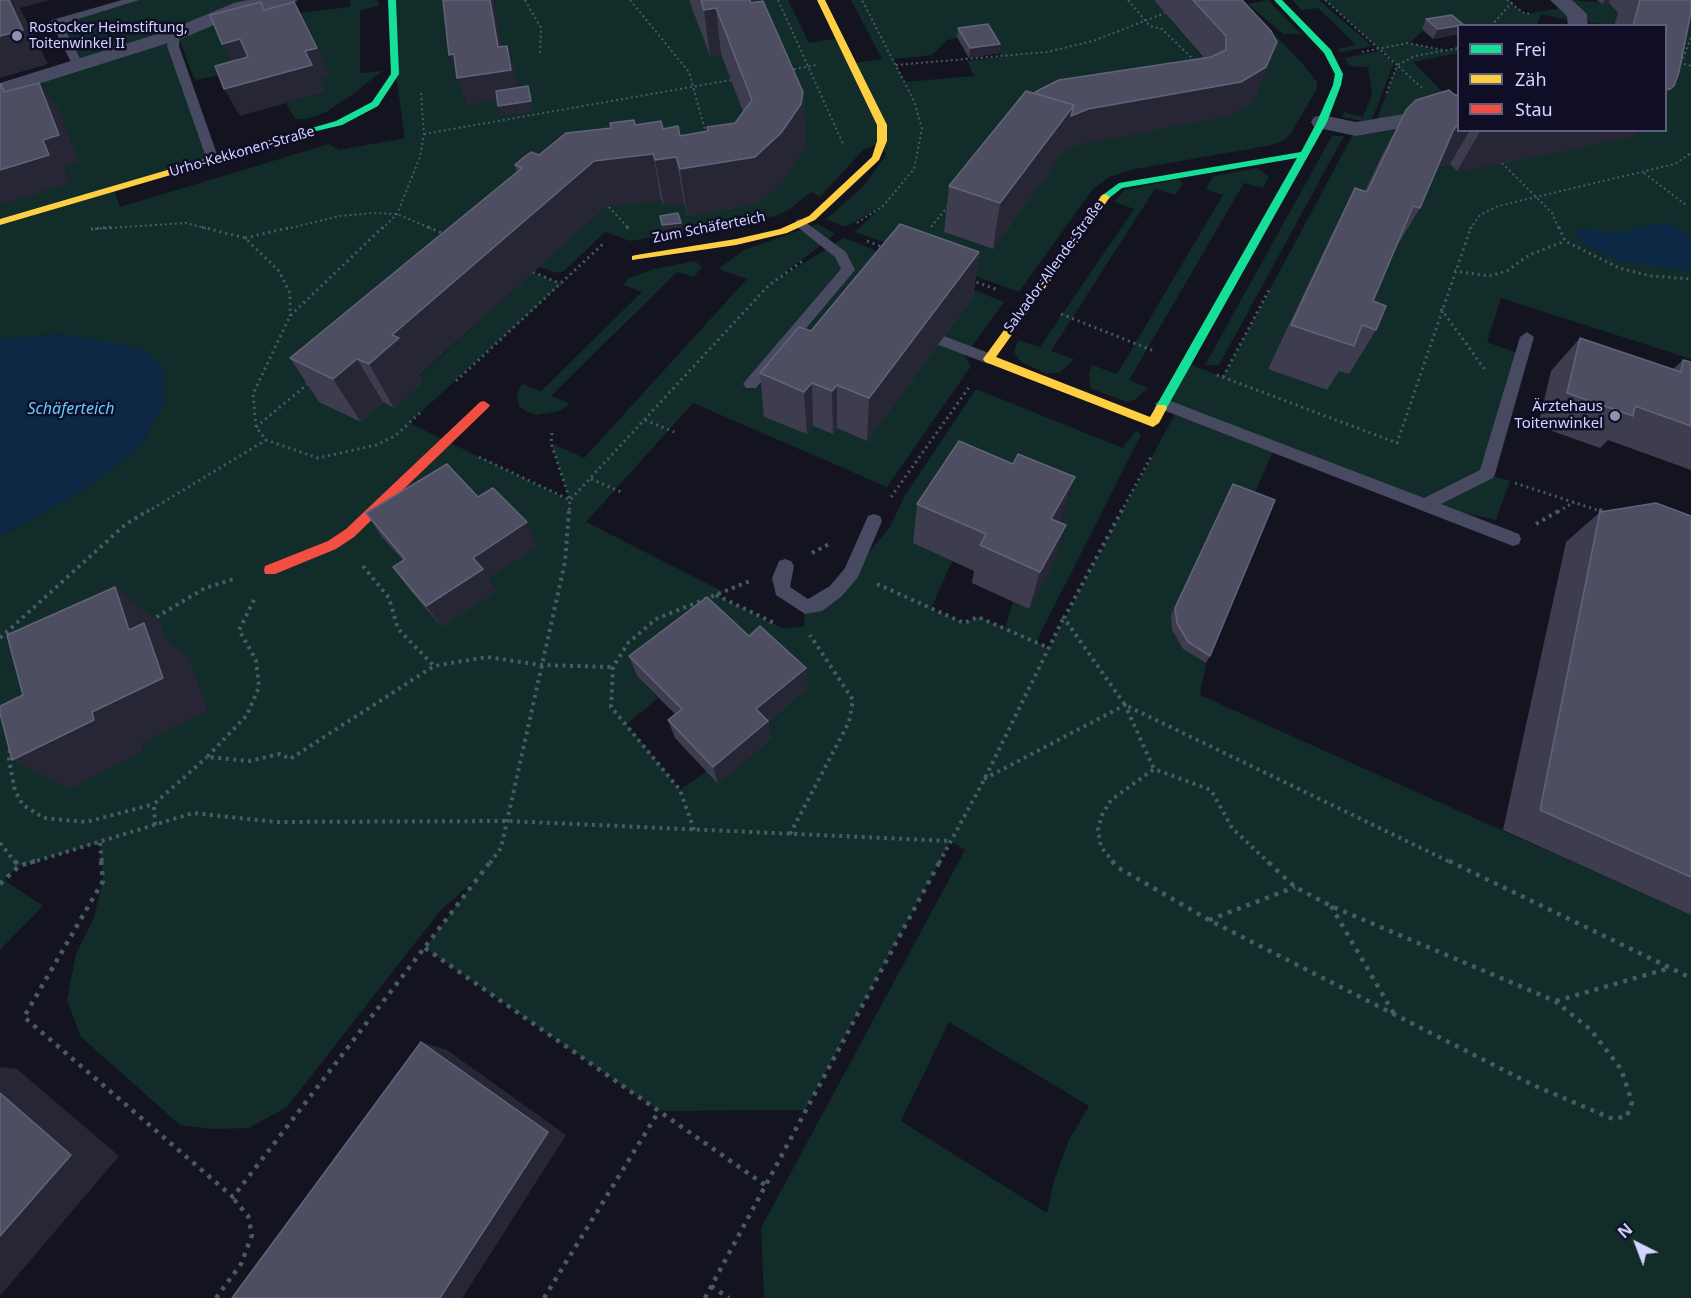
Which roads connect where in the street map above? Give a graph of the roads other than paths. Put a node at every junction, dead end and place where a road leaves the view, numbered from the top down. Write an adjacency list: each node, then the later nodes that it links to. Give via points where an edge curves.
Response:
1 (134, 0): 10 (lane, via 56,22)
2 (288, 0): 7 (street)
3 (392, 0): 15 (street, Urho-Kekkonen-Straße, via 395,74 375,104 339,123)
4 (821, 0): 17 (street, Zum Schäferteich, via 882,125 882,141 876,158 812,218)
5 (1278, 0): 13 (street, via 1332,58 1338,74)
6 (1560, 0): 8 (street, via 1577,14)
7 (237, 3): 9 (street)
8 (1578, 24)
9 (174, 35): 10 (street); 15 (lane, via 173,46)
10 (78, 66): 11 (street)
11 (0, 90)
12 (1457, 112): 13 (street, via 1356,129)
13 (1322, 122): 14 (street)
14 (1303, 154): 21 (street, Salvador-Allende-Straße, via 1119,186 1107,194); 24 (street)
15 (213, 160): 16 (street, Urho-Kekkonen-Straße)
16 (0, 222)
17 (801, 223): 18 (street, Zum Schäferteich, via 736,242); 22 (lane, via 841,255 848,270)
18 (636, 258)
19 (1527, 337): 25 (lane, via 1487,474)
20 (941, 340): 21 (lane)
21 (989, 359): 24 (street, via 1153,423)
22 (751, 384)
23 (484, 405): 29 (street, via 350,532 332,545)
24 (1170, 407): 25 (lane)
25 (1425, 505): 27 (lane)
26 (874, 521): 28 (lane, via 852,572 816,606 805,607 782,590)
27 (1513, 539)
28 (785, 566)
29 (270, 570)

